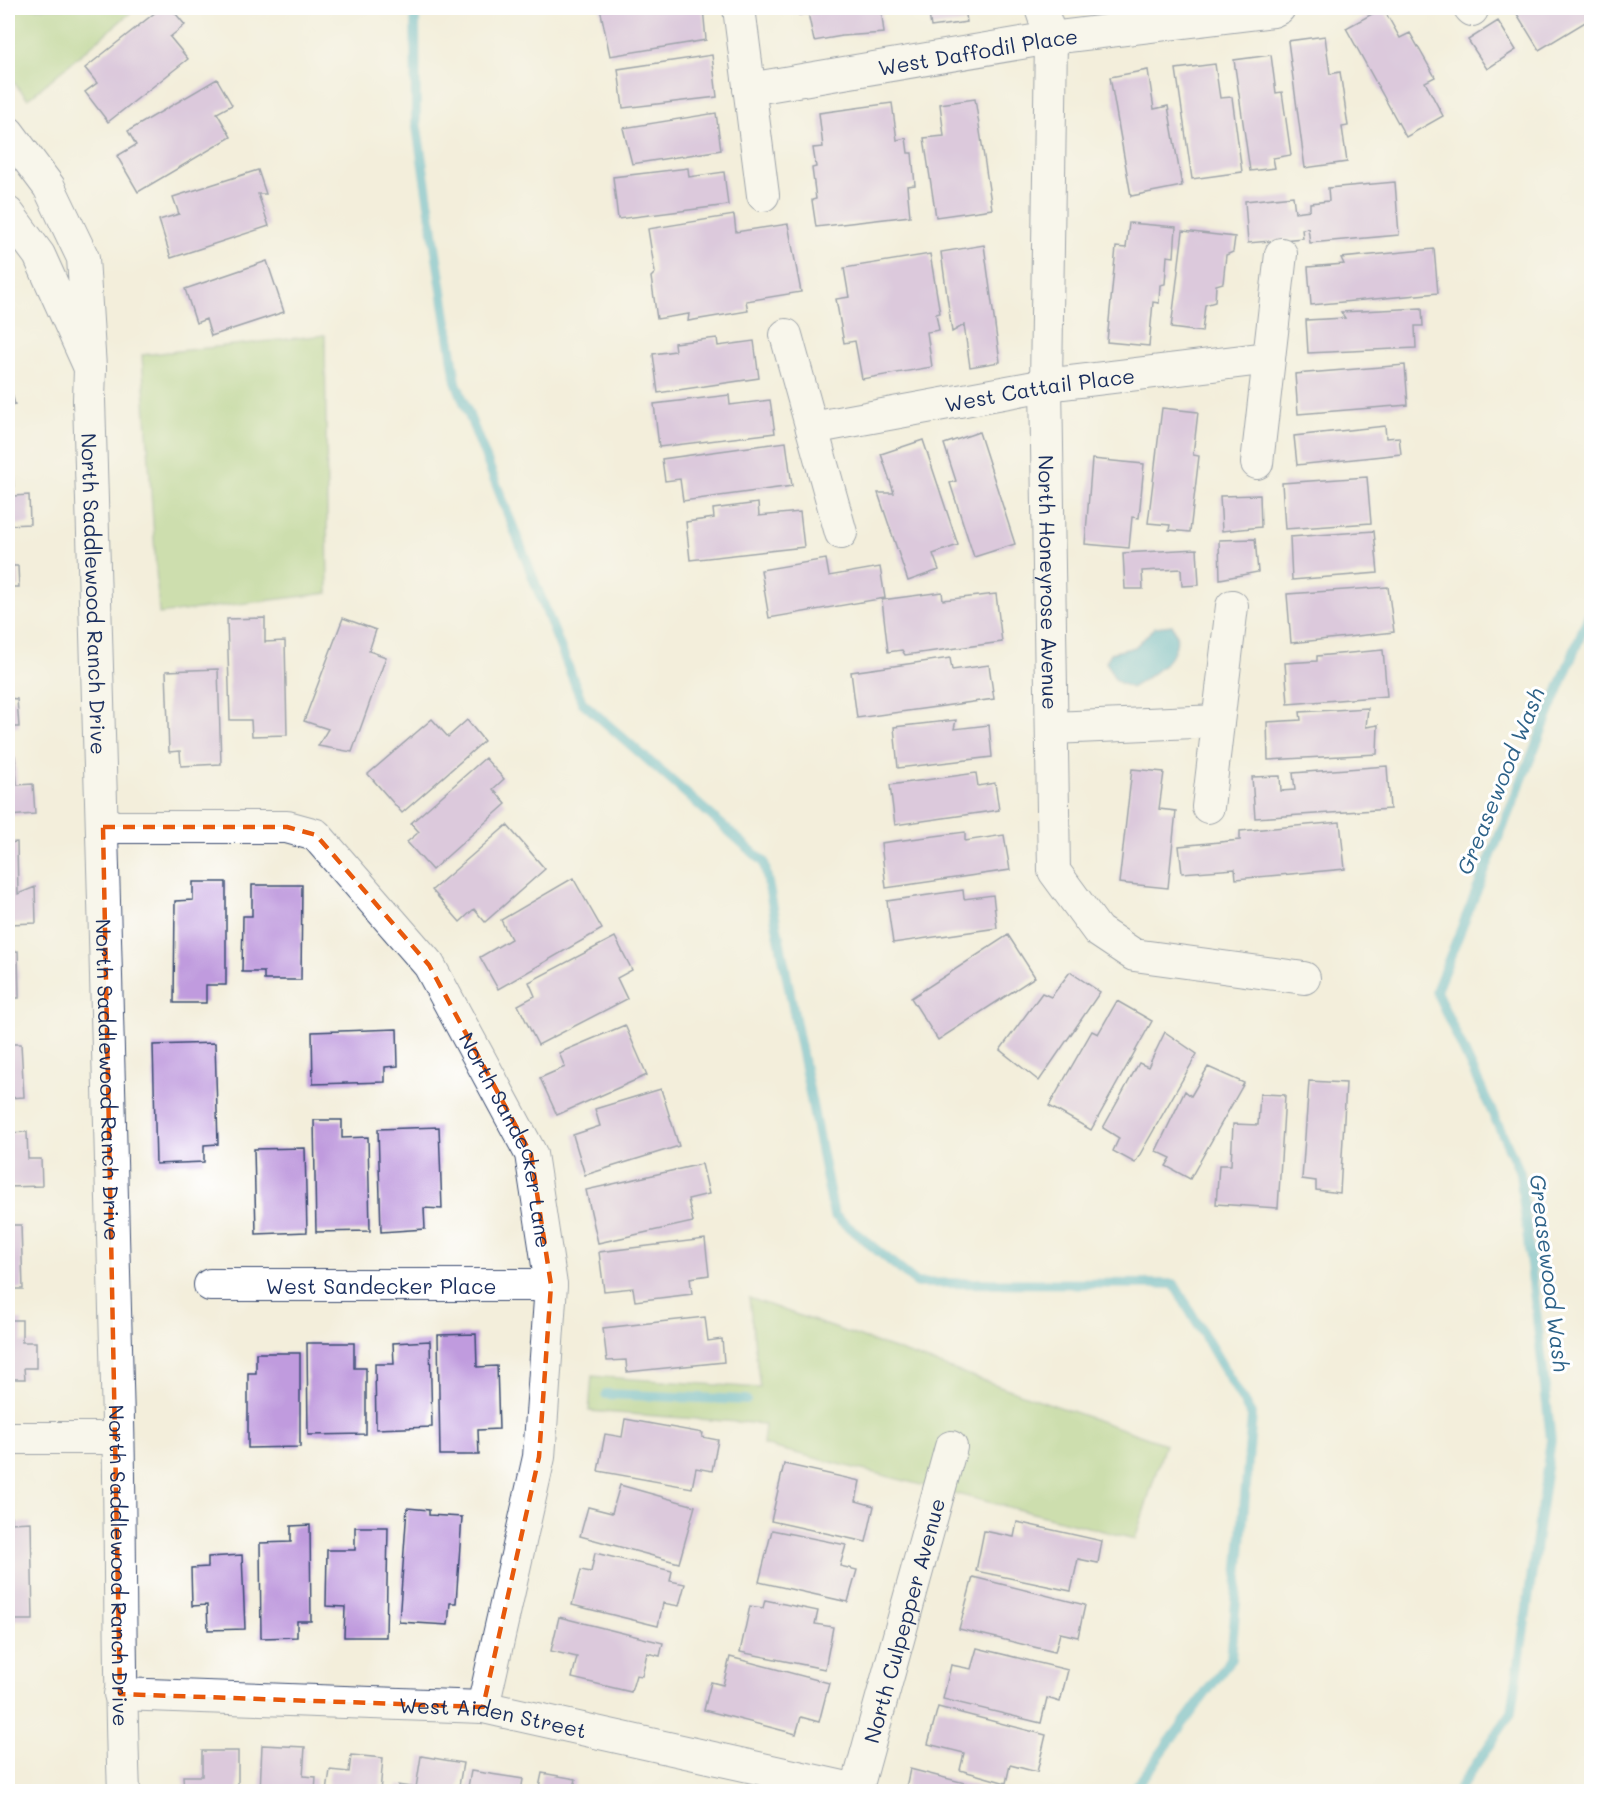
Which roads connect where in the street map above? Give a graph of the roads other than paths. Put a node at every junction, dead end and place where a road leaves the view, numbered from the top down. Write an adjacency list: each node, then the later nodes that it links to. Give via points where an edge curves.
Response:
1 (739, 8): 5 (street)
2 (1041, 8): 4 (street, North Honeyrose Avenue)
3 (1279, 8): 4 (street, West Daffodil Place)
4 (1051, 38): 5 (street, West Daffodil Place); 13 (street, North Honeyrose Avenue)
5 (749, 89): 7 (street)
6 (8, 132): 12 (street, North Saddlewood Ranch Drive, via 49,187 83,258)
7 (763, 195)
8 (8, 213): 12 (street, North Saddlewood Ranch Drive, via 39,255)
9 (1281, 254): 11 (street)
10 (786, 335): 14 (street)
11 (1269, 358): 13 (street, West Cattail Place); 15 (street)
12 (90, 368): 21 (street, North Saddlewood Ranch Drive)
13 (1046, 385): 14 (street, West Cattail Place); 19 (street, North Honeyrose Avenue)
14 (812, 428): 16 (street)
15 (1257, 463)
16 (841, 533)
17 (1232, 606): 18 (street)
18 (1218, 722): 19 (street); 20 (street)
19 (1052, 728): 22 (street, North Honeyrose Avenue, via 1054,871 1098,932 1134,955)
20 (1208, 807)
21 (103, 827): 24 (street, North Sandecker Lane, via 319,829 429,965 531,1154); 26 (street, North Saddlewood Ranch Drive)
22 (1304, 978)
23 (210, 1285): 24 (street, West Sandecker Place)
24 (551, 1285): 29 (street, North Sandecker Lane, via 539,1457)
25 (8, 1438): 26 (street)
26 (118, 1438): 28 (street, North Saddlewood Ranch Drive)
27 (951, 1447): 31 (street, North Culpepper Avenue)
28 (120, 1694): 29 (street, West Aiden Street); 30 (street, North Saddlewood Ranch Drive)
29 (483, 1707): 31 (street, West Aiden Street)
30 (124, 1791)
31 (856, 1791)

